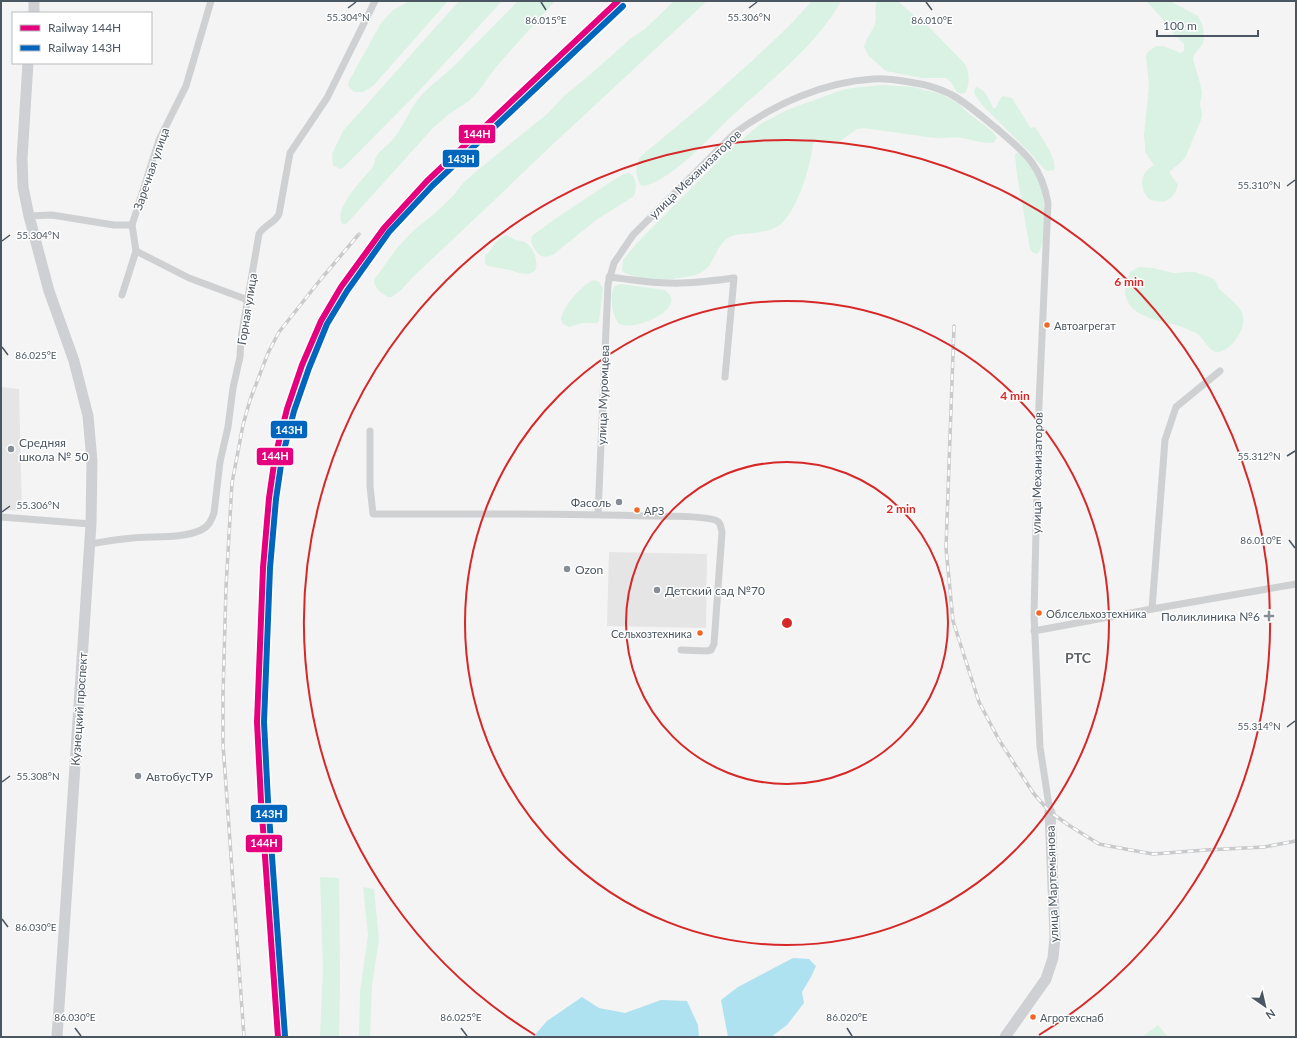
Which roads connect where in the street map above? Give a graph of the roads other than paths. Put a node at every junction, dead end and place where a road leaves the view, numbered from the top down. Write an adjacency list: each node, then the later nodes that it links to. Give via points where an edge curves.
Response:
1 (34, 1): 4 (street)
2 (210, 1): 7 (street, Заречная улица, via 186,86 159,140)
3 (375, 1): 11 (street, Горная улица, via 328,98 290,153 279,214 277,219 259,234)
4 (34, 12)
5 (28, 64): 6 (street, Кузнецкий проспект, via 22,159)
6 (29, 216): 7 (street, via 52,215 114,225); 17 (street, Кузнецкий проспект, via 49,291 74,361 86,409 91,436)
7 (132, 225): 8 (street, Заречная улица)
8 (136, 251): 10 (street, Заречная улица); 11 (street, via 189,278)
9 (609, 277): 13 (street, via 667,284 734,278); 15 (street, улица Муромцева); 21 (street, улица Механизаторов, via 616,259 633,235 735,133 779,106 818,90 838,84 874,79 926,84 950,94 971,108 1011,141 1035,165 1043,181 1048,203 1039,404)
10 (122, 295)
11 (248, 300): 18 (street, Горная улица, via 214,513 208,526 190,534)
12 (1220, 371): 20 (street, via 1176,407 1165,440)
13 (725, 377)
14 (370, 431): 15 (street, via 370,497 373,514)
15 (598, 514): 22 (street, via 713,519 721,525 717,619 713,648)
16 (1, 517): 17 (street)
17 (91, 524): 18 (street, Кузнецкий проспект)
18 (90, 544): 24 (street, Кузнецкий проспект)
19 (1296, 584): 20 (street)
20 (1152, 609): 21 (street)
21 (1034, 631): 23 (street, улица Механизаторов, via 1040,747)
22 (681, 650)
23 (1050, 812): 25 (street, улица Мартемьянова, via 1055,937 1053,958 1046,978)
24 (57, 1037)
25 (1005, 1037)

